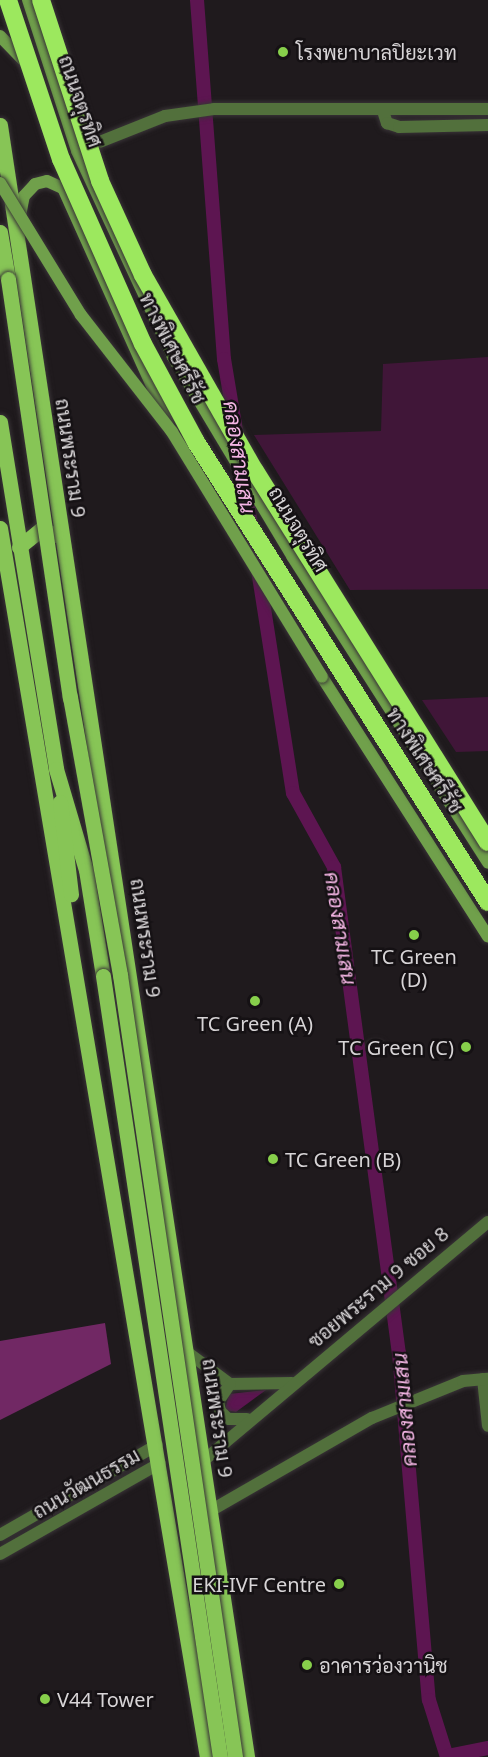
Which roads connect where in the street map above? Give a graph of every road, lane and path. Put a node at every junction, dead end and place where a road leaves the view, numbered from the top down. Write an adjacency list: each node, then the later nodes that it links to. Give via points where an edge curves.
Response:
1 (8, 0): 26 (highway, ทางพิเศษศรีรัช, bridge, via 61,159 143,344 196,442)
2 (28, 0): 5 (main road, ถนนจตุรทิศ)
3 (41, 0): 24 (highway, ทางพิเศษศรีรัช, bridge, via 100,181 142,275 255,471)
4 (0, 36): 5 (main road)
5 (57, 98): 10 (main road, ถนนจตุรทิศ)
6 (486, 109): 7 (street); 9 (street)
7 (383, 111): 9 (street, via 387,123 399,127); 10 (street, via 188,112)
8 (0, 125): 13 (main road, ถนนพระราม 9)
9 (486, 125)
10 (77, 151): 12 (main road, via 61,170); 25 (main road, ถนนจตุรทิศ, via 173,357)
11 (0, 183): 16 (main road, bridge, via 81,315)
12 (63, 188): 13 (main road, via 47,181 35,184 24,196); 16 (main road, bridge)
13 (17, 229): 18 (main road, ถนนพระราม 9)
14 (0, 232): 46 (main road, ถนนพระราม 9, bridge, via 70,698 120,975)
15 (0, 423): 17 (main road)
16 (172, 432): 27 (main road, bridge)
17 (2, 451): 19 (main road)
18 (58, 510): 19 (main road, via 40,523); 21 (main road, ถนนพระราม 9)
19 (14, 514): 22 (main road)
20 (0, 528): 28 (main road)
21 (62, 540): 22 (main road, via 40,529); 30 (main road, ถนนพระราม 9)
22 (19, 547): 23 (main road)
23 (56, 769): 28 (main road); 45 (main road, bridge, via 86,870)
24 (488, 842)
25 (488, 863)
26 (488, 902)
27 (488, 937)
28 (90, 1052): 38 (main road)
29 (488, 1222): 32 (street, ซอยพระราม 9 ซอย 8)
30 (187, 1352): 33 (street); 35 (main road, ถนนพระราม 9)
31 (485, 1379): 36 (street); 41 (street, via 463,1381 372,1418)
32 (292, 1383): 33 (street); 34 (street, ซอยพระราม 9 ซอย 8)
33 (230, 1384): 34 (street, via 218,1402 220,1411 228,1419)
34 (247, 1419): 39 (street, ซอยพระราม 9 ซอย 8)
35 (197, 1420): 37 (main road, ถนนพระราม 9); 38 (main road)
36 (488, 1426)
37 (199, 1436): 39 (main road, ถนนพระราม 9); 40 (main road)
38 (157, 1445): 40 (main road); 42 (street, ถนนวัฒนธรรม)
39 (203, 1461): 41 (main road, ถนนพระราม 9)
40 (160, 1463): 43 (street, ถนนวัฒนธรรม); 44 (main road)
41 (210, 1511): 47 (main road, ถนนพระราม 9)
42 (0, 1535)
43 (0, 1554)
44 (207, 1757)
45 (219, 1757)
46 (235, 1757)
47 (247, 1757)

